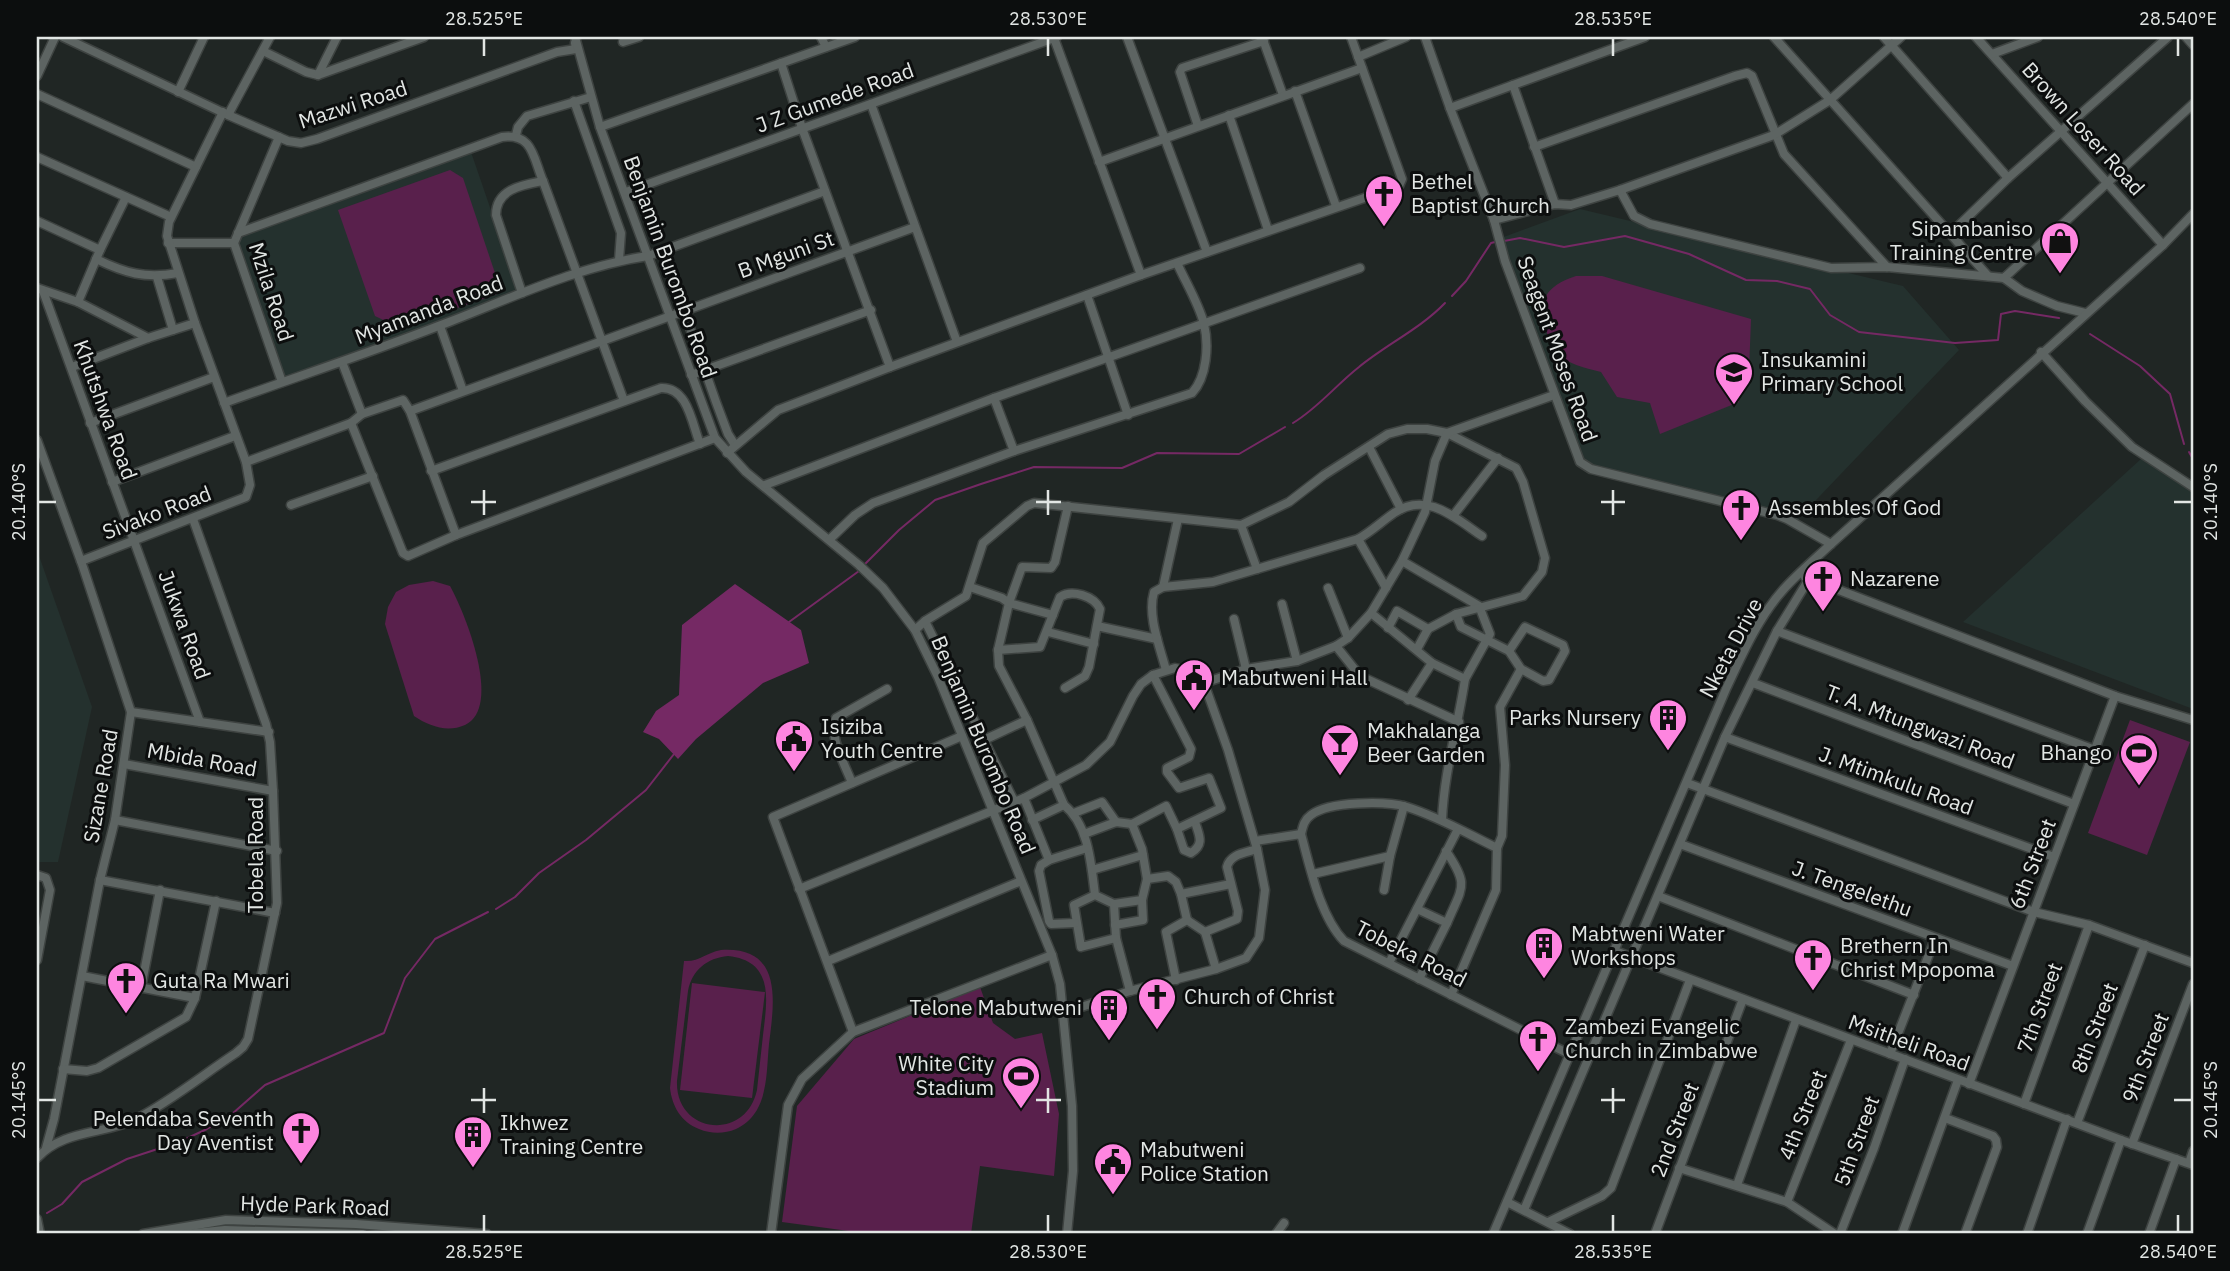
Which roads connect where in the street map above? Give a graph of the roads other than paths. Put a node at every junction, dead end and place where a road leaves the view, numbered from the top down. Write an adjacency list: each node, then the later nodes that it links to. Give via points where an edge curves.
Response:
1 (55, 37): 35 (street)
2 (63, 37): 38 (street, Mazwi Road)
3 (204, 37): 38 (street)
4 (270, 37): 29 (street)
5 (337, 37): 34 (street)
6 (424, 37): 34 (street)
7 (639, 37): 25 (street)
8 (821, 37): 28 (street)
9 (855, 37): 28 (street)
10 (1056, 37): 44 (street, J Z Gumede Road); 59 (street)
11 (1127, 37): 56 (street)
12 (1351, 37): 31 (street)
13 (1406, 37): 31 (street)
14 (1425, 37): 46 (street, Seagent Moses Road)
15 (1645, 37): 36 (street)
16 (1774, 37): 42 (street)
17 (1884, 37): 26 (street)
18 (1901, 37): 26 (street)
19 (1976, 37): 30 (street, Brown Loser Road)
20 (2038, 37): 30 (street)
21 (2168, 37): 52 (street)
22 (2186, 37): 27 (street)
23 (575, 39): 41 (street, Benjamin Burombo Road); 55 (street, Mazwi Road, via 576,49 317,139 301,143)
24 (1263, 39): 40 (street); 49 (street, via 1182,68)
25 (623, 42)
26 (1892, 45): 42 (street); 61 (street)
27 (2193, 45)
28 (826, 47): 32 (street)
29 (263, 51): 34 (street); 47 (street)
30 (1992, 54): 52 (street, Brown Loser Road)
31 (1358, 57): 33 (street)
32 (781, 63): 50 (street); 51 (street)
33 (1362, 68): 37 (street); 69 (street, via 1402,182)
34 (318, 75)
35 (37, 76)
36 (1513, 85): 46 (street); 57 (street)
37 (1295, 91): 40 (street); 69 (street)
38 (178, 92): 47 (street, Mazwi Road)
39 (37, 94): 60 (street)
40 (1283, 95): 48 (street)
41 (591, 97): 43 (street); 50 (street, Benjamin Burombo Road)
42 (1830, 100): 54 (street); 77 (street)
43 (574, 101): 53 (street, via 527,116); 87 (street, via 621,233)
44 (871, 104): 51 (street, J Z Gumede Road); 74 (street)
45 (2193, 104): 63 (street)
46 (1450, 108): 72 (street, Seagent Moses Road)
47 (226, 114): 55 (street, Mazwi Road); 60 (street)
48 (1229, 115): 49 (street); 75 (street)
49 (1198, 126): 56 (street)
50 (600, 127): 66 (street, Benjamin Burombo Road)
51 (802, 128): 65 (street); 66 (street, J Z Gumede Road)
52 (2062, 133): 61 (street); 63 (street, Brown Loser Road)
53 (516, 135): 62 (street, via 528,145); 76 (street)
54 (1774, 135): 57 (street, via 1752,76 1742,73); 64 (street); 89 (street, via 1784,154)
55 (279, 137): 76 (street, Mzila Road)
56 (1165, 138): 59 (street); 84 (street)
57 (1534, 147): 68 (street)
58 (37, 158): 67 (street)
59 (1099, 162): 93 (street)
60 (196, 167): 71 (street)
61 (2008, 178): 77 (street)
62 (543, 181): 92 (street); 98 (street, via 503,194 496,207)
63 (2108, 183): 80 (street, Brown Loser Road); 96 (street)
64 (1620, 190): 68 (street, via 1571,205); 89 (street, via 1634,216 1650,224 1831,268)
65 (825, 191): 82 (street); 83 (street, Myamanda Road)
66 (626, 192): 85 (street, Benjamin Burombo Road)
67 (126, 197): 71 (street); 81 (street)
68 (1555, 204): 72 (street)
69 (1336, 206): 75 (street)
70 (2193, 214): 80 (street, Nketa Drive)
71 (171, 217): 78 (street, via 166,229)
72 (1494, 220): 122 (street, Seagent Moses Road)
73 (37, 221): 81 (street)
74 (915, 227): 82 (street, B Mguni St); 111 (street)
75 (1268, 230): 84 (street)
76 (238, 233): 79 (street, Mzila Road)
77 (1950, 234): 94 (street)
78 (168, 243): 79 (street); 91 (street)
79 (234, 243): 120 (street, Mzila Road)
80 (2163, 245): 103 (street, Nketa Drive)
81 (100, 250): 86 (street)
82 (849, 250): 101 (street); 102 (street, B Mguni St)
83 (663, 251): 85 (street, Myamanda Road); 102 (street)
84 (1207, 252): 88 (street)
85 (649, 256): 87 (street, Myamanda Road); 104 (street, Benjamin Burombo Road)
86 (96, 259): 95 (street, via 130,273); 100 (street)
87 (619, 260): 92 (street, Myamanda Road)
88 (1177, 263): 93 (street); 106 (street)
89 (1887, 267): 94 (street)
90 (1360, 268): 106 (street)
91 (178, 273): 95 (street); 105 (street)
92 (578, 275): 98 (street, Myamanda Road); 110 (street)
93 (1141, 275): 99 (street)
94 (1988, 276): 96 (street)
95 (157, 277): 108 (street)
96 (2004, 278): 103 (street, via 2022,291)
97 (40, 289): 100 (street); 115 (street, Khutshwa Road)
98 (522, 293): 107 (street, Myamanda Road)
99 (1087, 295): 111 (street); 113 (street)
100 (78, 302): 109 (street)
101 (871, 310): 116 (street); 117 (street)
102 (684, 312): 104 (street, B Mguni St); 117 (street)
103 (2085, 313): 112 (street, Nketa Drive)
104 (669, 317): 110 (street, B Mguni St); 118 (street, Benjamin Burombo Road)
105 (195, 323): 108 (street); 119 (street)
106 (1204, 324): 113 (street); 128 (street, via 1206,356 1197,388)
107 (440, 326): 114 (street, Myamanda Road); 121 (street)
108 (173, 330): 109 (street)
109 (148, 338): 115 (street)
110 (602, 341): 121 (street, B Mguni St); 124 (street)
111 (957, 342): 116 (street)
112 (2041, 352): 146 (street, via 2133,447); 160 (street, Nketa Drive)
113 (1108, 358): 123 (street); 128 (street)
114 (342, 362): 120 (street, Myamanda Road); 127 (street)
115 (72, 367): 129 (street, Khutshwa Road)
116 (890, 367): 136 (street, via 773,412)
117 (704, 371): 118 (street); 136 (street)
118 (691, 375): 133 (street, Benjamin Burombo Road)
119 (214, 377): 125 (street); 129 (street)
120 (282, 382): 125 (street, Myamanda Road)
121 (463, 391): 126 (street, B Mguni St)
122 (1554, 395): 131 (street); 160 (street, Seagent Moses Road, via 1584,467 1777,515)
123 (994, 398): 138 (street); 145 (street)
124 (624, 401): 135 (street, via 661,388 679,392); 142 (street)
125 (224, 403): 132 (street)
126 (410, 411): 127 (street, via 403,400); 142 (street)
127 (362, 414): 130 (street)
128 (1128, 415): 138 (street)
129 (90, 423): 144 (street, Khutshwa Road)
130 (352, 423): 141 (street); 143 (street)
131 (1447, 433): 137 (street, via 1407,429 1388,434); 140 (street); 147 (street, via 1435,461)
132 (235, 436): 141 (street); 144 (street)
133 (715, 438): 135 (street); 139 (street, Benjamin Burombo Road)
134 (37, 440): 161 (street, Sizane Road)
135 (700, 444): 155 (street)
136 (734, 445): 139 (street)
137 (1369, 447): 150 (street); 154 (street, via 1289,502)
138 (1014, 451): 157 (street, via 873,503)
139 (727, 453): 145 (street, Benjamin Burombo Road)
140 (1498, 458): 151 (street); 172 (street, via 1518,472 1545,558 1542,572 1522,596)
141 (246, 462): 152 (street, Sivako Road, via 250,485 246,497)
142 (431, 471): 155 (street)
143 (373, 476): 148 (street); 155 (street, via 405,556)
144 (112, 482): 159 (street, Khutshwa Road)
145 (765, 485): 157 (street, Benjamin Burombo Road)
146 (2193, 487)
147 (1427, 504): 150 (street); 151 (street); 162 (street)
148 (291, 505)
149 (1069, 506): 153 (street); 166 (street, via 1043,502 1027,506 983,543); 170 (street, via 1055,562 1043,569 1022,566)
150 (1401, 509): 158 (street)
151 (1453, 516): 156 (street)
152 (193, 519): 159 (street, Sivako Road); 210 (street, Tobela Road)
153 (1178, 519): 154 (street); 167 (street)
154 (1241, 525): 163 (street)
155 (456, 535)
156 (1482, 536)
157 (830, 538): 181 (street, Benjamin Burombo Road, via 883,588)
158 (1358, 539): 163 (street); 169 (street)
159 (135, 541): 161 (street, Sivako Road); 208 (street, Jukwa Road)
160 (1831, 544): 164 (street, Nketa Drive)
161 (80, 561): 205 (street, Sizane Road)
162 (1402, 561): 169 (street); 172 (street)
163 (1257, 569): 167 (street, via 1213,582)
164 (1799, 575): 165 (street); 218 (street, Nketa Drive, via 1772,604 1747,645)
165 (1809, 579): 182 (street); 203 (street)
166 (970, 587): 170 (street); 177 (street, via 961,600)
167 (1163, 587): 185 (street, via 1154,592 1152,601)
168 (1328, 587): 184 (street)
169 (1386, 588): 173 (street)
170 (1009, 603): 175 (street); 190 (street)
171 (1282, 604): 192 (street)
172 (1479, 606): 174 (street); 186 (street, via 1490,630)
173 (1371, 613): 179 (street); 184 (street)
174 (1456, 614): 180 (street); 186 (street, via 1461,627)
175 (1053, 615): 178 (street, via 1062,594 1089,597 1099,605); 183 (street)
176 (1234, 619): 194 (street)
177 (925, 621): 181 (street); 213 (street)
178 (1097, 626): 185 (street); 187 (street)
179 (1388, 628): 180 (street, via 1397,611); 189 (street)
180 (1428, 629): 189 (street)
181 (915, 630): 211 (street, Benjamin Burombo Road)
182 (1777, 631): 200 (street); 214 (street)
183 (1048, 632): 187 (street); 190 (street, via 1041,647)
184 (1348, 638): 188 (street)
185 (1157, 639): 196 (street)
186 (1488, 642): 191 (street); 198 (street)
187 (1094, 644): 201 (street, via 1085,676)
188 (1336, 646): 192 (street); 204 (street, via 1360,676)
189 (1417, 649): 193 (street)
190 (998, 650): 206 (street, via 999,666)
191 (1509, 651): 195 (street); 195 (street, via 1525,627 1564,647 1546,682)
192 (1297, 661): 194 (street)
193 (1432, 663): 198 (street); 204 (street)
194 (1246, 669): 199 (street)
195 (1521, 669): 241 (street, via 1500,706 1505,765 1502,836)
196 (1166, 670): 197 (street); 199 (street, via 1188,671)
197 (1153, 675): 216 (street, via 1141,684 1099,754); 232 (street, via 1191,749 1189,757 1171,765 1167,772 1179,788 1209,778 1222,805)
198 (1465, 679): 209 (street)
199 (1204, 683): 239 (street)
200 (1753, 683): 212 (street); 223 (street, T. A. Mtungwazi Road)
201 (1065, 688)
202 (887, 689): 217 (street, via 833,723)
203 (2115, 696): 207 (street); 214 (street, 6th Street)
204 (1408, 700): 209 (street)
205 (131, 712): 208 (street); 215 (street, Sizane Road)
206 (1027, 720): 213 (street); 216 (street)
207 (2193, 720)
208 (200, 722): 210 (street)
209 (1458, 722): 230 (street, via 1444,786)
210 (269, 732): 220 (street, Tobela Road)
211 (962, 736): 217 (street); 226 (street, Benjamin Burombo Road)
212 (1725, 737): 219 (street); 246 (street, J. Mtimkulu Road)
213 (984, 740): 222 (street)
214 (2095, 750): 223 (street, 6th Street)
215 (124, 764): 220 (street, Mbida Road); 228 (street, Sizane Road)
216 (1053, 782): 221 (street); 224 (street)
217 (852, 783): 255 (street, via 773,817)
218 (1687, 783): 219 (street); 276 (street, Nketa Drive)
219 (1703, 789): 238 (street); 265 (street)
220 (274, 791): 242 (street, Tobela Road)
221 (1024, 797): 222 (street); 229 (street)
222 (1014, 801): 226 (street)
223 (2074, 804): 246 (street, 6th Street)
224 (1064, 805): 227 (street); 229 (street)
225 (1404, 806): 230 (street); 237 (street, via 1328,807 1311,814); 245 (street)
226 (992, 810): 253 (street, Benjamin Burombo Road); 255 (street)
227 (1074, 813): 231 (street, via 1102,802); 236 (street)
228 (115, 820): 242 (street); 252 (street, Sizane Road)
229 (1032, 820): 247 (street)
230 (1442, 820): 235 (street)
231 (1116, 822): 233 (street); 236 (street)
232 (1195, 822): 234 (street); 234 (street, via 1200,843 1191,853 1184,850)
233 (1132, 824): 234 (street, via 1166,806); 244 (street)
234 (1177, 829)
235 (1458, 829): 241 (street); 243 (street)
236 (1084, 834): 240 (street)
237 (1301, 834): 239 (street); 249 (street, Tobeka Road)
238 (1679, 844): 260 (street); 274 (street, J. Tengelethu)
239 (1256, 845): 254 (street, via 1231,858 1227,867); 284 (street, via 1265,890 1259,938 1246,958)
240 (1087, 848): 247 (street); 248 (street)
241 (1497, 848): 292 (street, via 1496,890)
242 (277, 851): 266 (street, Tobela Road)
243 (1446, 851): 264 (street); 269 (street, via 1463,879)
244 (1143, 855): 248 (street); 251 (street)
245 (1390, 856): 249 (street); 257 (street)
246 (2054, 857): 265 (street, 6th Street)
247 (1049, 860): 268 (street, via 1039,871 1049,921)
248 (1092, 870): 259 (street)
249 (1313, 874): 282 (street, Tobeka Road, via 1335,932)
250 (37, 875): 279 (street, via 46,878 50,890)
251 (1147, 879): 258 (street, via 1168,876); 261 (street)
252 (100, 880): 256 (street); 285 (street, Sizane Road)
253 (1021, 881): 277 (street, Benjamin Burombo Road); 280 (street)
254 (1231, 884): 258 (street); 272 (street, via 1237,919)
255 (799, 889): 280 (street)
256 (160, 890): 262 (street); 290 (street)
257 (1384, 890)
258 (1181, 894): 267 (street)
259 (1095, 895): 263 (street); 268 (street, via 1074,905)
260 (1658, 896): 278 (street); 293 (street)
261 (1142, 900): 263 (street); 270 (street, via 1143,920)
262 (216, 901): 266 (street); 294 (street)
263 (1114, 904): 270 (street)
264 (1417, 909): 269 (street); 282 (street)
265 (2034, 912): 271 (street); 283 (street, 6th Street)
266 (275, 913): 312 (street, Tobela Road, via 243,1047 136,1119)
267 (1188, 920): 272 (street); 287 (street, via 1166,932)
268 (1076, 923): 273 (street, via 1082,947)
269 (1447, 923): 286 (street)
270 (1115, 925): 273 (street)
271 (2089, 925): 275 (street); 306 (street, 7th Street)
272 (1205, 932): 284 (street)
273 (1116, 938): 291 (street)
274 (1936, 939): 283 (street, J. Tengelethu); 293 (street)
275 (2145, 945): 281 (street); 309 (street, 8th Street)
276 (1615, 951): 278 (street, Msitheli Road); 301 (street, Nketa Drive)
277 (1052, 955): 296 (street, Benjamin Burombo Road); 298 (street)
278 (1632, 959): 288 (street, Msitheli Road); 321 (street)
279 (37, 960)
280 (828, 961): 298 (street)
281 (2193, 963)
282 (1389, 964): 286 (street, Tobeka Road)
283 (2013, 966): 305 (street, 6th Street)
284 (1216, 969): 287 (street)
285 (82, 976): 290 (street); 303 (street, Sizane Road)
286 (1419, 979): 292 (street, Tobeka Road)
287 (1175, 980): 291 (street)
288 (1690, 980): 295 (street, Msitheli Road); 326 (street, via 1611,1188)
289 (2193, 984): 311 (street, 9th Street)
290 (141, 988): 294 (street)
291 (1130, 991): 296 (street)
292 (1451, 995): 301 (street, Tobeka Road)
293 (1914, 995): 300 (street)
294 (195, 998): 303 (street, via 187,1017 98,1069)
295 (1743, 999): 297 (street, Msitheli Road); 317 (street, 2nd Street)
296 (1063, 1013): 338 (street, Benjamin Burombo Road, via 1072,1106 1073,1171)
297 (1796, 1020): 299 (street, Msitheli Road); 318 (street)
298 (853, 1032): 337 (street, via 802,1079 788,1105)
299 (1851, 1040): 300 (street, Msitheli Road); 320 (street, 4th Street)
300 (1891, 1054): 302 (street, Msitheli Road)
301 (1571, 1055): 319 (street, Nketa Drive)
302 (1905, 1059): 304 (street, Msitheli Road); 343 (street, 5th Street)
303 (63, 1069): 312 (street, Sizane Road)
304 (1958, 1080): 305 (street, Msitheli Road); 307 (street)
305 (1969, 1084): 306 (street, Msitheli Road)
306 (2024, 1104): 308 (street, Msitheli Road)
307 (1945, 1118): 344 (street); 345 (street, via 1996,1140)
308 (2067, 1119): 309 (street, Msitheli Road); 346 (street)
309 (2077, 1123): 310 (street, Msitheli Road)
310 (2121, 1140): 311 (street, Msitheli Road); 347 (street)
311 (2132, 1144): 315 (street, Msitheli Road)
312 (46, 1147): 314 (street, Tobela Road)
313 (2193, 1151): 316 (street)
314 (37, 1157)
315 (2176, 1159): 316 (street, Msitheli Road); 348 (street)
316 (2191, 1164)
317 (1679, 1168): 318 (street); 342 (street, 2nd Street)
318 (1737, 1185): 320 (street)
319 (1507, 1202): 321 (street); 340 (street, Nketa Drive)
320 (1787, 1202): 343 (street)
321 (1524, 1210): 326 (street)
322 (37, 1219): 331 (street)
323 (226, 1220): 324 (street, Hyde Park Road); 328 (street); 332 (street, Hyde Park Road)
324 (291, 1221): 327 (street, Hyde Park Road); 330 (street)
325 (1284, 1223): 339 (street)
326 (1548, 1223): 341 (street)
327 (356, 1224): 329 (street, Hyde Park Road); 334 (street)
328 (225, 1232): 330 (street, Hyde Park Road); 333 (street, Hyde Park Road)
329 (434, 1232): 336 (street, Hyde Park Road)
330 (291, 1233): 334 (street, Hyde Park Road)
331 (40, 1234)
332 (143, 1234)
333 (186, 1234)
334 (355, 1234): 335 (street, Hyde Park Road)
335 (362, 1234)
336 (487, 1234)
337 (771, 1234)
338 (1067, 1234)
339 (1276, 1234)
340 (1493, 1234)
341 (1570, 1234)
342 (1655, 1234)
343 (1837, 1234)
344 (1902, 1234)
345 (1965, 1234)
346 (2027, 1234)
347 (2087, 1234)
348 (2149, 1234)

